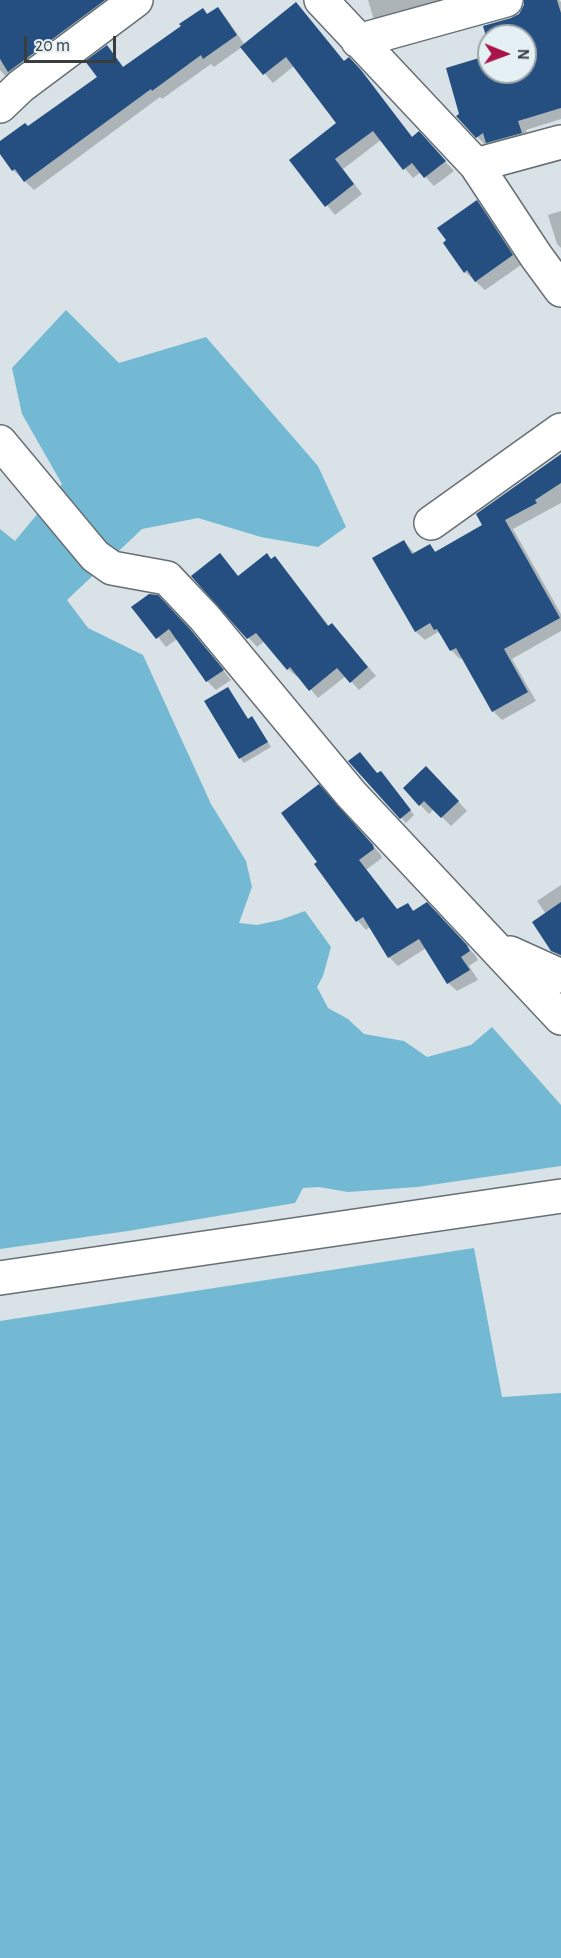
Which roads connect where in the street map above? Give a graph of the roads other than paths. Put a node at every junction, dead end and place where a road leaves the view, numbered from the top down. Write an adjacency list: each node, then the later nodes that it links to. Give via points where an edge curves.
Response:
1 (136, 0): 5 (street)
2 (321, 0): 4 (street)
3 (506, 0): 4 (street)
4 (358, 41): 7 (street)
5 (0, 106)
6 (561, 142): 7 (street)
7 (476, 165): 8 (street)
8 (561, 290)
9 (561, 430): 11 (street)
10 (0, 442): 12 (street, via 94,556 112,568 167,578 351,794)
11 (431, 523)
12 (497, 948): 13 (street); 14 (street)
13 (561, 976)
14 (561, 1018)
15 (561, 1196): 16 (street)
16 (0, 1278)

